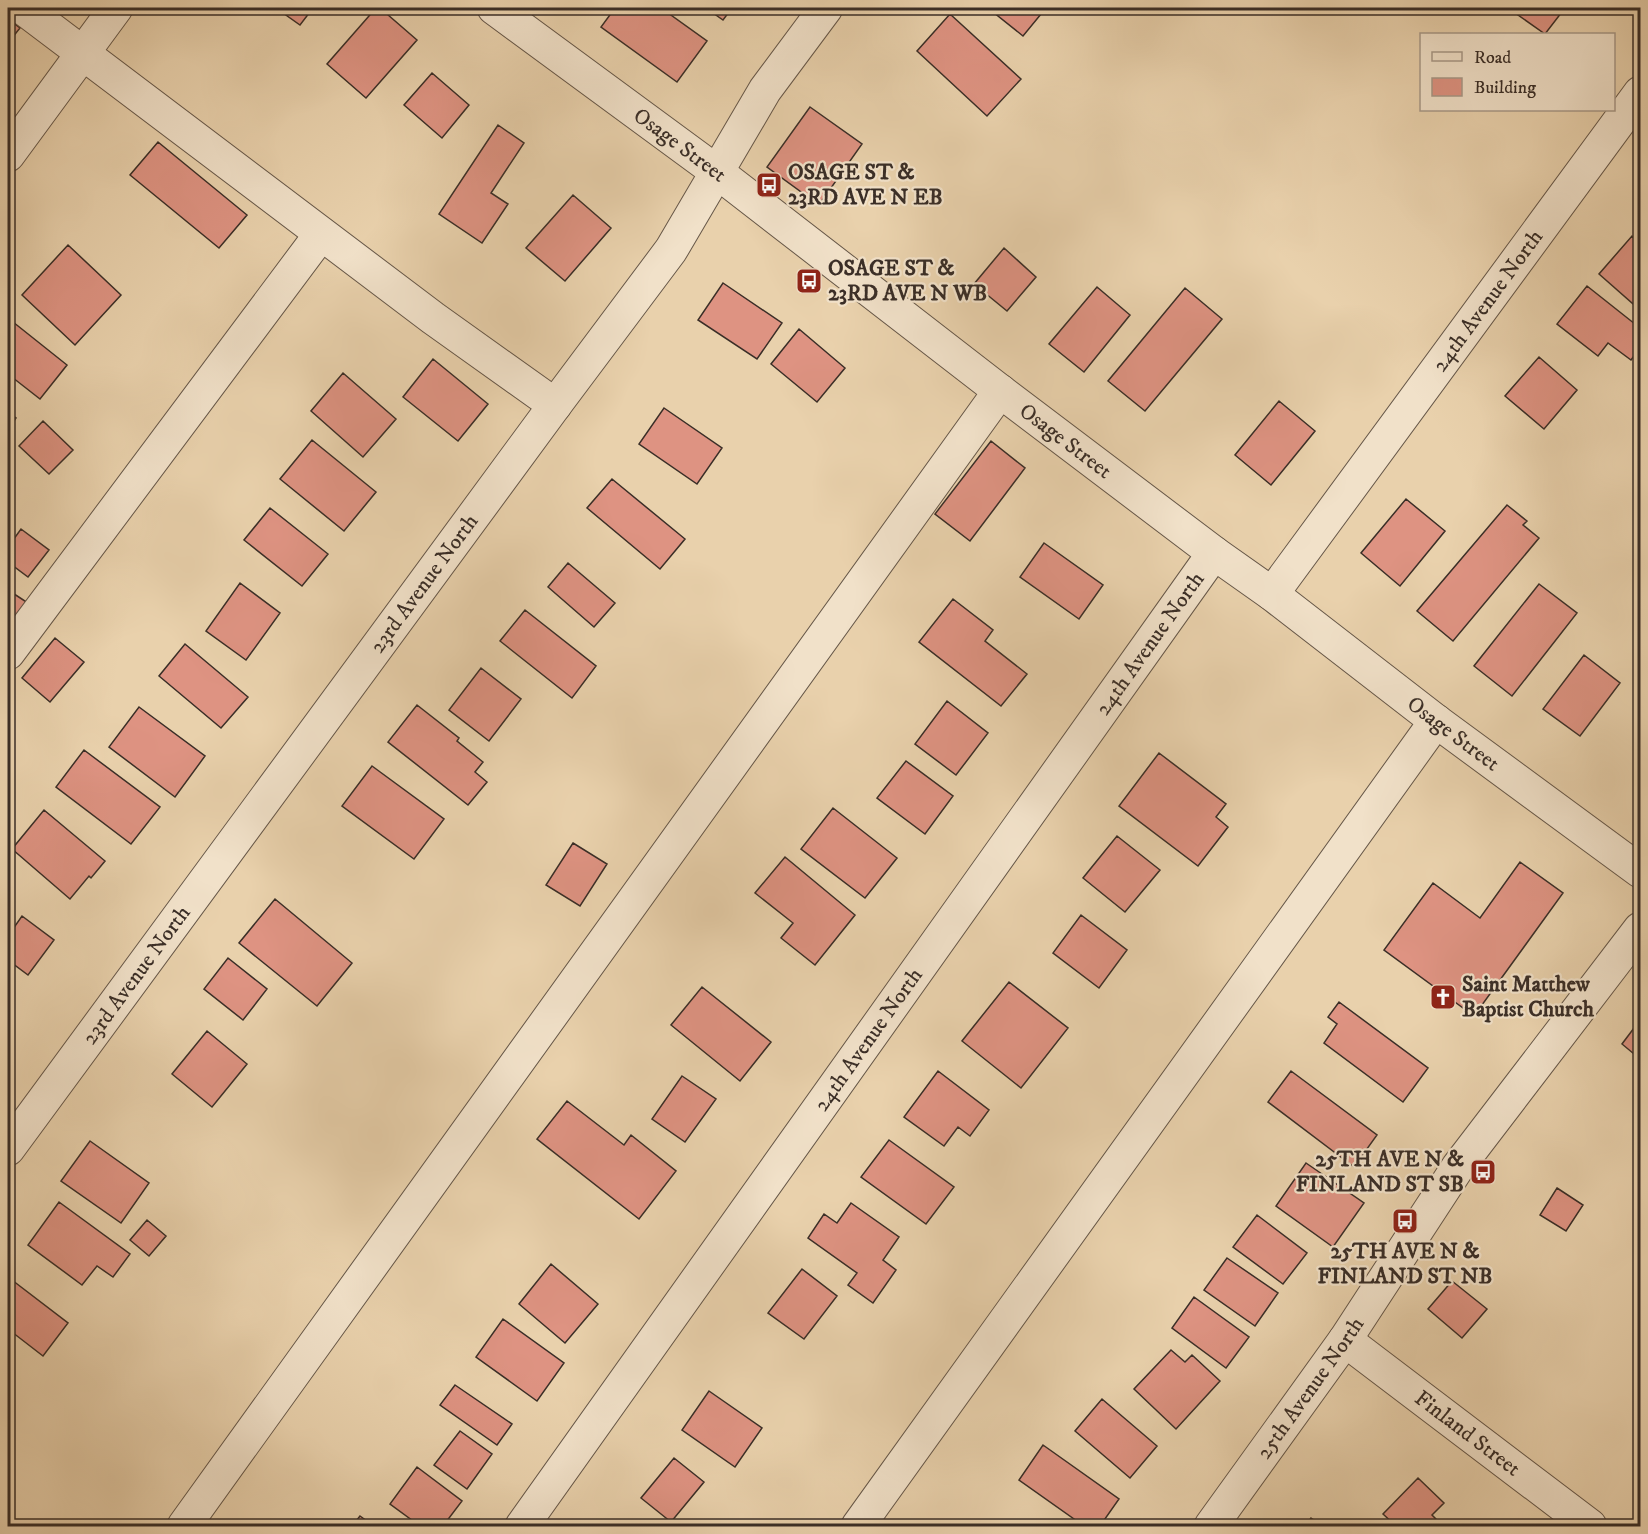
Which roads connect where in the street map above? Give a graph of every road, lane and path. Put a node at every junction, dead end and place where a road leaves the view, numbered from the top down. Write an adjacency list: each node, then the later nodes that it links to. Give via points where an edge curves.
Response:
1 (23, 8): 5 (street)
2 (116, 8): 5 (street)
3 (494, 8): 8 (street, Osage Street)
4 (826, 8): 8 (street, 23rd Avenue North, via 765,90)
5 (83, 52): 7 (street); 9 (street)
6 (1641, 93): 13 (street, 24th Avenue North)
7 (8, 155)
8 (717, 172): 10 (street, Osage Street); 11 (street, 23rd Avenue North, via 671,250)
9 (321, 234): 11 (street); 14 (street)
10 (1000, 391): 12 (street, Osage Street); 20 (street)
11 (555, 405): 18 (street, 23rd Avenue North)
12 (1214, 553): 13 (street, Osage Street); 21 (street, 24th Avenue North)
13 (1272, 594): 15 (street, Osage Street)
14 (8, 653)
15 (1437, 721): 16 (street, Osage Street); 22 (street)
16 (1641, 871)
17 (1641, 929): 19 (street, 25th Avenue North, via 1458,1167)
18 (8, 1149)
19 (1344, 1340): 23 (street, 25th Avenue North); 24 (street, Finland Street)
20 (184, 1527)
21 (522, 1527)
22 (858, 1527)
23 (1211, 1527)
24 (1590, 1527)

